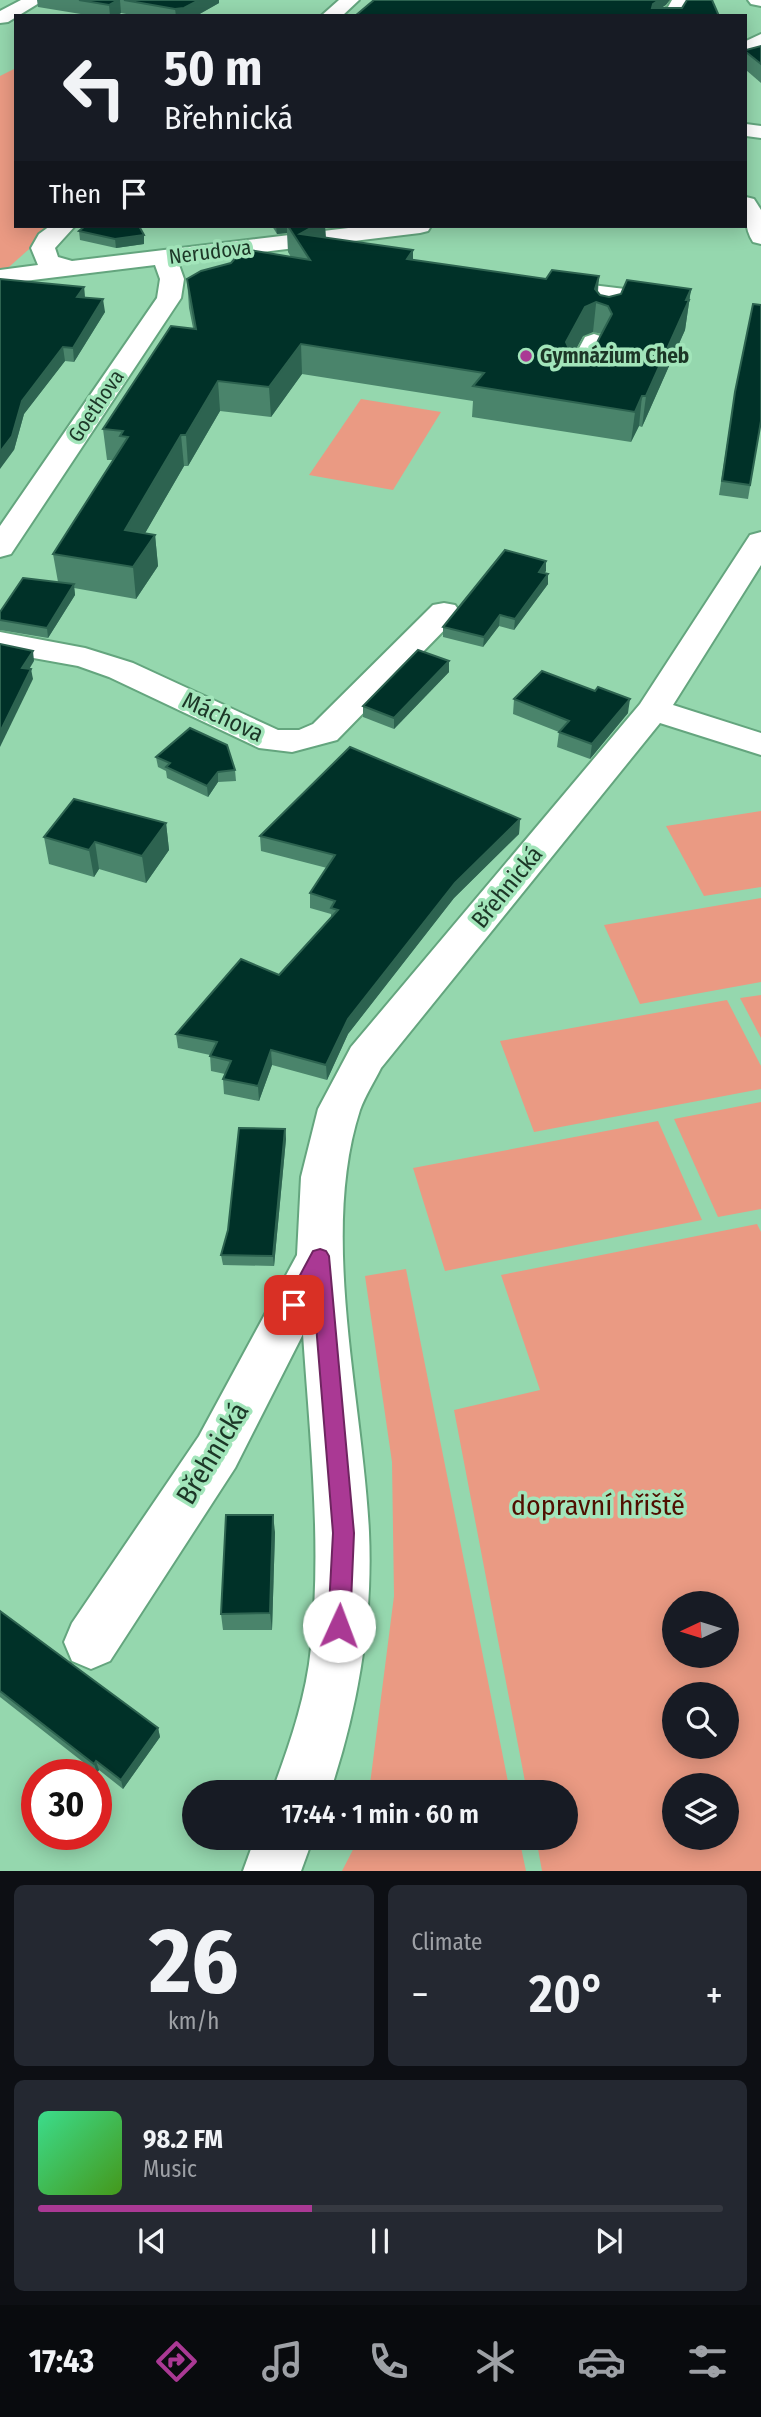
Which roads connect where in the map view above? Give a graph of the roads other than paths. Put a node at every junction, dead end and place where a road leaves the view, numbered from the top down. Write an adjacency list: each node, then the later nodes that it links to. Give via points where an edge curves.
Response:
1 (35, 0): 6 (street)
2 (350, 0): 4 (street)
3 (681, 0): 5 (street)
4 (332, 14)
5 (667, 14)
6 (0, 18)
7 (747, 206): 10 (street)
8 (61, 228): 12 (street, via 43,248 48,262)
9 (404, 228): 11 (street, Nerudova)
10 (761, 237)
11 (165, 258): 12 (street, Nerudova); 19 (street, Goethova, via 172,279 169,298)
12 (71, 268): 13 (street, Nerudova)
13 (0, 277)
14 (567, 289): 15 (street, via 616,294)
15 (607, 317)
16 (594, 342): 17 (street)
17 (579, 373)
18 (761, 541): 22 (street, Břehnická)
19 (0, 548)
20 (444, 612): 21 (street, Máchova, via 325,732 289,743 271,740 121,670 85,658)
21 (0, 642)
22 (653, 710): 23 (street); 24 (street, Břehnická, via 366,1058 336,1120 323,1177)
23 (761, 744)
24 (320, 1256): 25 (street, Břehnická, via 217,1452); 26 (street, Břehnická, via 343,1533 338,1650 321,1735)
25 (91, 1642)
26 (305, 1780)
27 (280, 1850): 28 (street)
28 (272, 1871)

